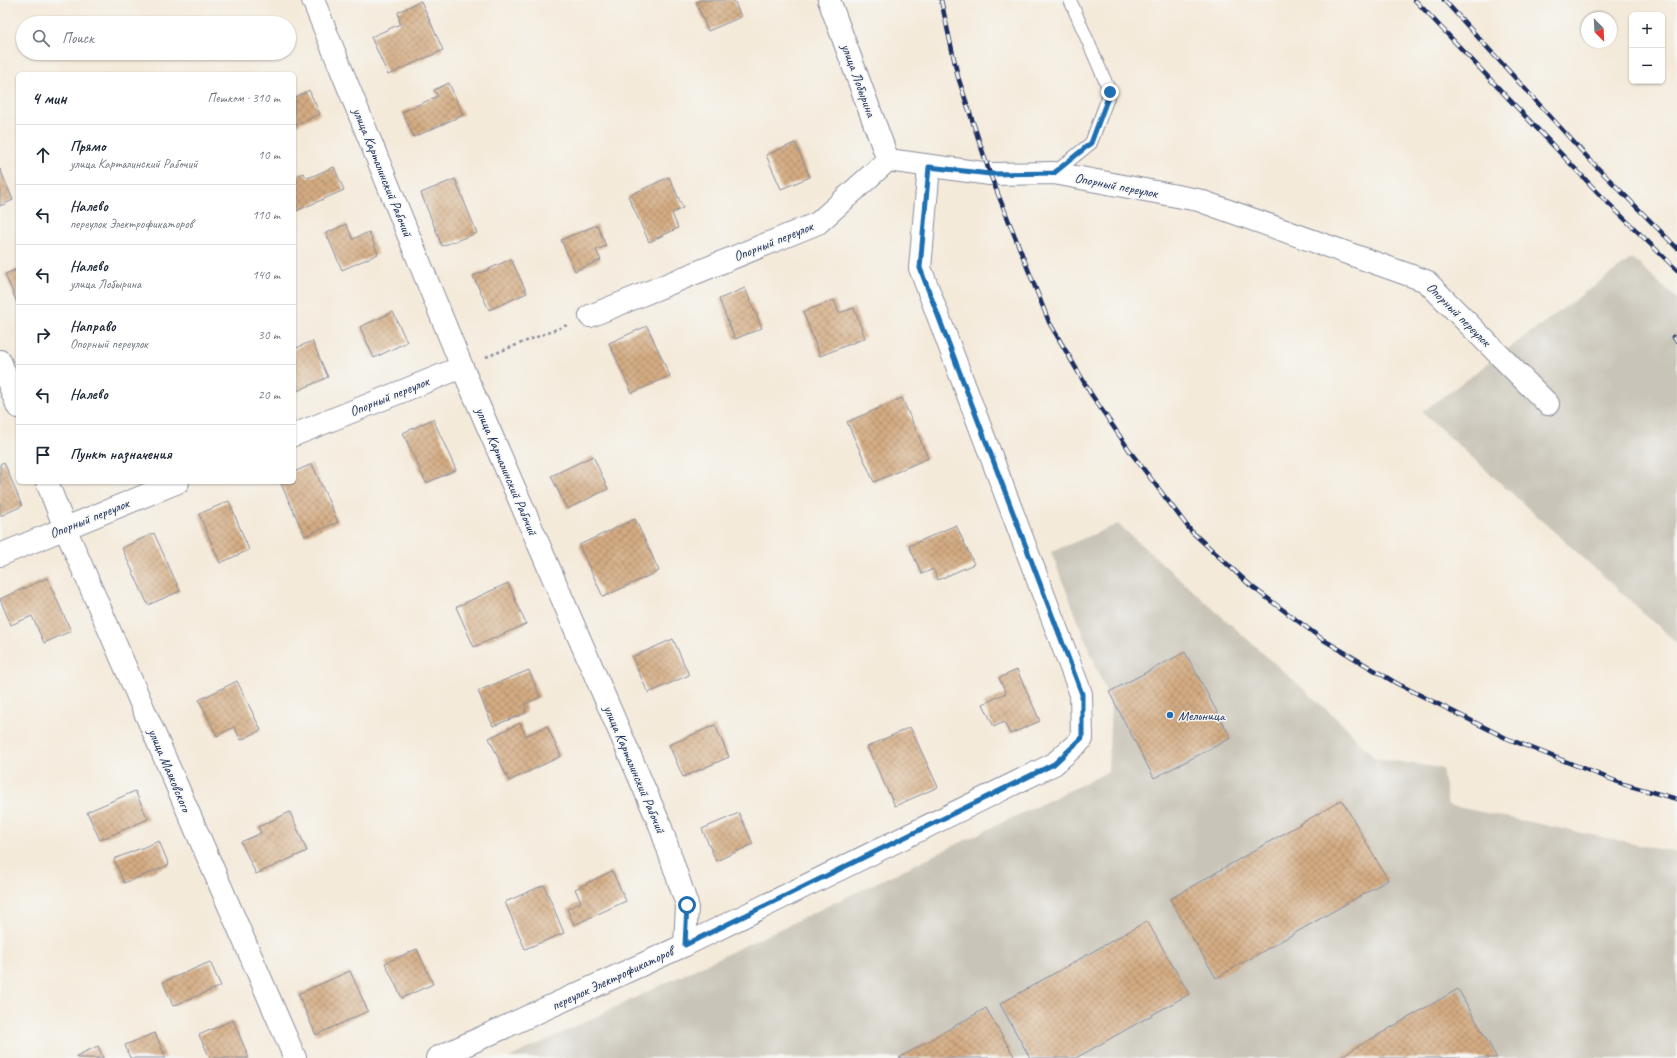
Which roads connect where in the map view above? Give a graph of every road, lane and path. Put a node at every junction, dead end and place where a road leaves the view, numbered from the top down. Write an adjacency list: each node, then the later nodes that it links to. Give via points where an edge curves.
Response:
1 (313, 0): 9 (street, улица Карталинский Рабочий)
2 (830, 0): 4 (street, улица Лобырина)
3 (1070, 0): 6 (lane, via 1110,92 1091,143)
4 (888, 160): 5 (street, Опорный переулок); 7 (street, Опорный переулок, via 818,223)
5 (929, 167): 6 (street, Опорный переулок, via 990,174); 17 (street, переулок Электрофикаторов, via 920,268 1082,694 1082,738 1054,764)
6 (1054, 173): 11 (street, Опорный переулок, via 1198,200 1426,281)
7 (590, 316): 9 (path)
8 (0, 361): 10 (street)
9 (462, 367): 12 (street, Опорный переулок); 17 (street, улица Карталинский Рабочий, via 660,825 687,905)
10 (16, 402)
11 (1548, 404)
12 (296, 434)
13 (48, 484): 15 (street, улица Маяковского)
14 (173, 484): 15 (street, Опорный переулок)
15 (65, 528): 16 (street, Опорный переулок); 18 (street, улица Маяковского)
16 (0, 555)
17 (685, 945): 19 (street, переулок Электрофикаторов)
18 (295, 1058)
19 (437, 1058)

